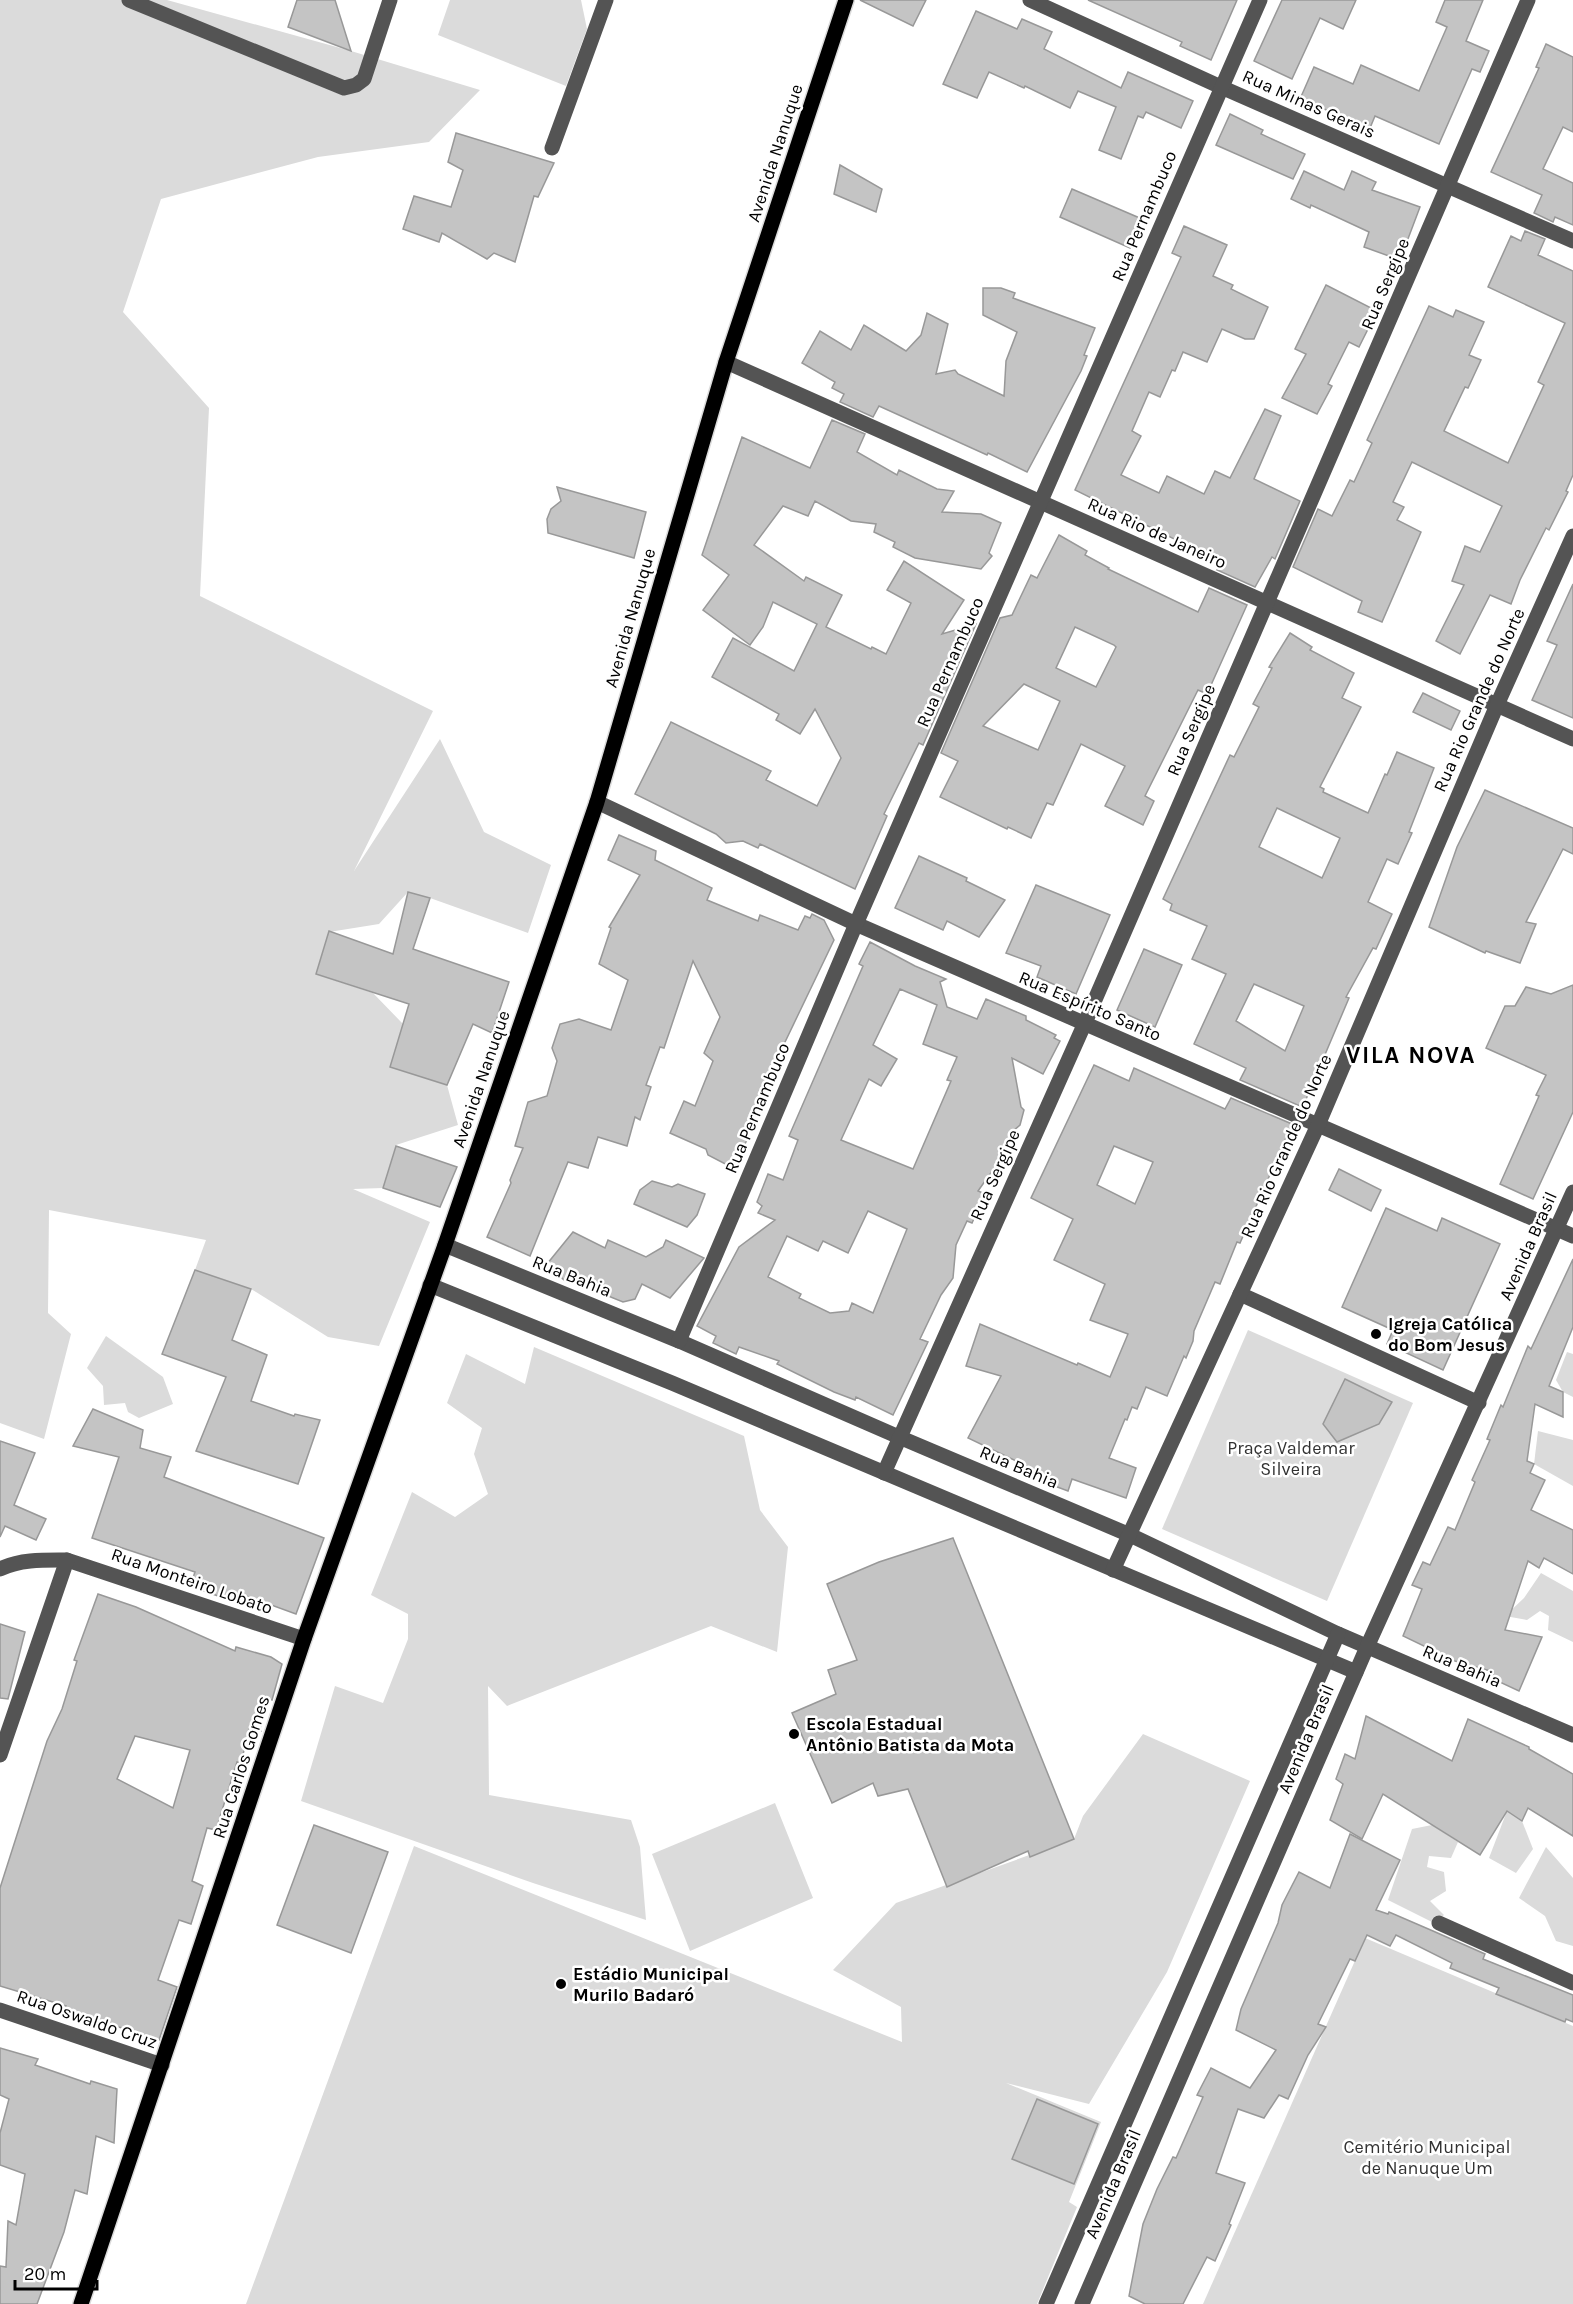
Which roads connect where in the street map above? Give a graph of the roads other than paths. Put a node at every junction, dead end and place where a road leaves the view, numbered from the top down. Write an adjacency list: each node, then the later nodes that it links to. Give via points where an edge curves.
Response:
1 (129, 0): 2 (street, via 344,88 364,79)
2 (390, 0)
3 (606, 0): 9 (street)
4 (846, 0): 12 (main road, Avenida Nanuque)
5 (1030, 0): 8 (street, Rua Minas Gerais)
6 (1260, 0): 8 (street, Rua Pernambuco)
7 (1528, 0): 10 (street, Rua Sergipe)
8 (1221, 87): 10 (street, Rua Minas Gerais); 13 (street, Rua Pernambuco)
9 (552, 148)
10 (1448, 186): 11 (street, Rua Minas Gerais); 15 (street, Rua Sergipe)
11 (1573, 242)
12 (726, 362): 13 (street, Rua Rio de Janeiro); 18 (main road, Avenida Nanuque)
13 (1041, 503): 15 (street, Rua Rio de Janeiro); 19 (street, Rua Pernambuco)
14 (1573, 536): 16 (street, Rua Rio Grande do Norte)
15 (1268, 603): 16 (street, Rua Rio de Janeiro); 20 (street, Rua Sergipe)
16 (1497, 705): 17 (street, Rua Rio de Janeiro); 21 (street, Rua Rio Grande do Norte)
17 (1573, 739)
18 (597, 802): 19 (street, Rua Espírito Santo); 25 (main road, Avenida Nanuque)
19 (856, 924): 20 (street, Rua Espírito Santo); 28 (street, Rua Pernambuco)
20 (1084, 1025): 21 (street, Rua Espírito Santo); 30 (street, Rua Sergipe)
21 (1318, 1125): 23 (street, Rua Espírito Santo); 27 (street, Rua Rio Grande do Norte)
22 (1573, 1192): 23 (street, Avenida Brasil)
23 (1558, 1229): 24 (street, Rua Espírito Santo); 29 (street, Avenida Brasil)
24 (1573, 1236)
25 (445, 1245): 26 (main road, Rua Carlos Gomes); 28 (street, Rua Bahia)
26 (430, 1285): 31 (street); 37 (main road, Rua Carlos Gomes)
27 (1240, 1294): 29 (street); 32 (street, Rua Rio Grande do Norte)
28 (679, 1341): 30 (street, Rua Bahia)
29 (1479, 1403): 38 (street, Avenida Brasil)
30 (899, 1437): 31 (street, Rua Sergipe); 32 (street, Rua Bahia)
31 (884, 1473): 35 (street)
32 (1130, 1535): 35 (street, Rua Rio Grande do Norte); 36 (street, Rua Bahia)
33 (68, 1560): 34 (street, Rua Monteiro Lobato, via 11,1563); 37 (street, Rua Monteiro Lobato); 42 (street)
34 (0, 1569)
35 (1113, 1570): 39 (street)
36 (1338, 1634): 38 (street, Rua Bahia); 39 (street, Avenida Brasil)
37 (304, 1639): 46 (main road, Rua Carlos Gomes)
38 (1367, 1647): 40 (street, Avenida Brasil); 41 (street, Rua Bahia)
39 (1327, 1660): 40 (street); 48 (street, Avenida Brasil)
40 (1356, 1672): 49 (street, Avenida Brasil)
41 (1573, 1735)
42 (0, 1755)
43 (1439, 1923): 44 (street)
44 (1573, 1983)
45 (0, 2010): 46 (street, Rua Oswaldo Cruz)
46 (162, 2065): 47 (main road, Rua Carlos Gomes)
47 (81, 2304)
48 (1046, 2304)
49 (1082, 2304)

